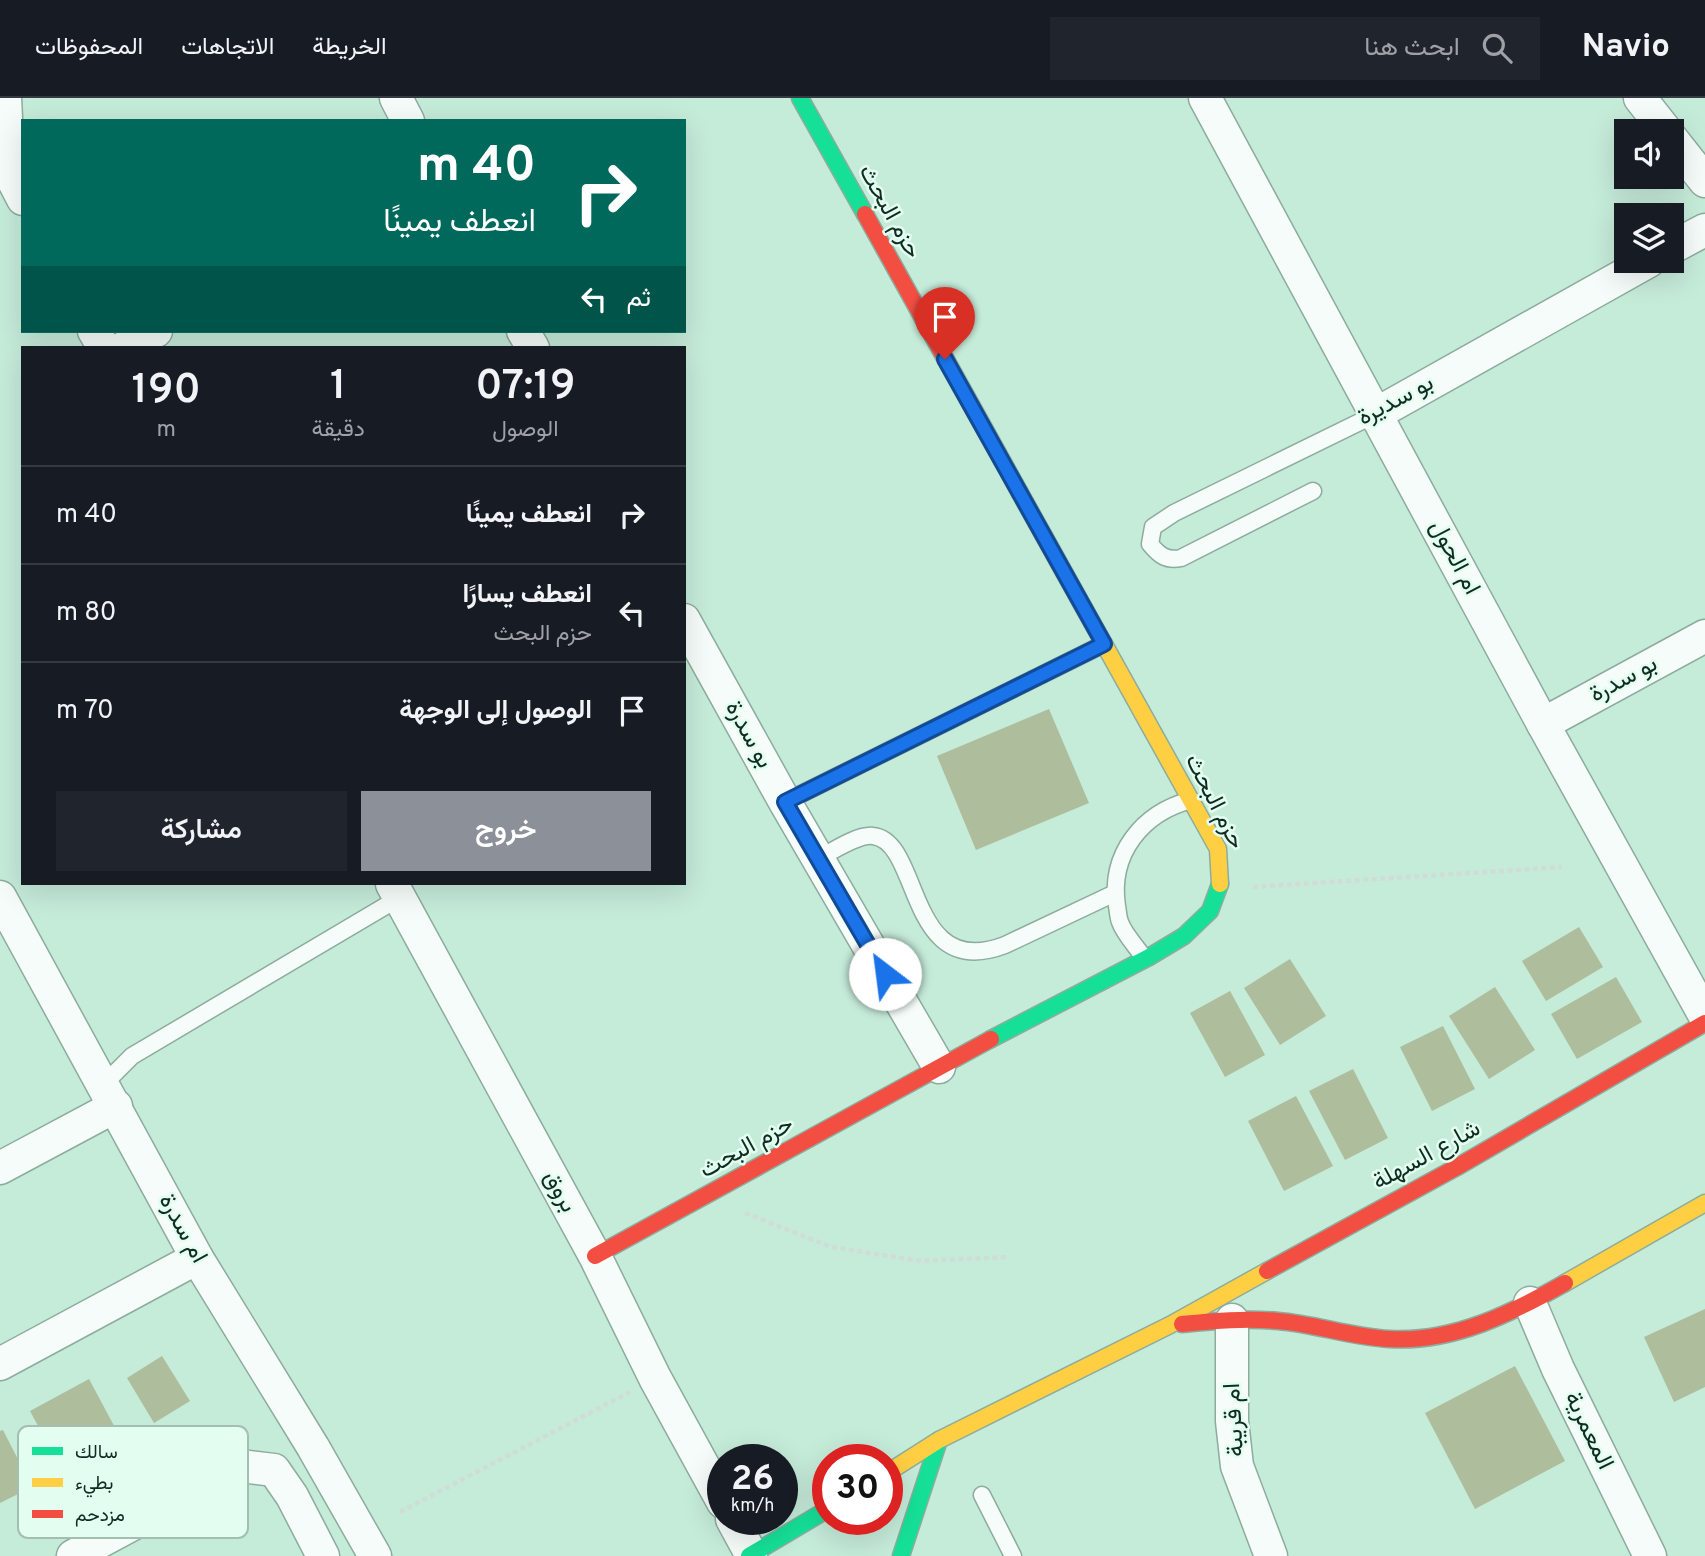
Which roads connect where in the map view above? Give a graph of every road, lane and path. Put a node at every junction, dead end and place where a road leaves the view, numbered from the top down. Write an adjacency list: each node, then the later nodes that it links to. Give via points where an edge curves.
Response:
1 (5, 98): 9 (street)
2 (396, 98): 6 (street)
3 (800, 98): 20 (street, حزم البحث)
4 (1205, 98): 16 (street, ام الحول)
5 (1640, 98): 7 (street)
6 (407, 119)
7 (1657, 119)
8 (1684, 154): 10 (street)
9 (12, 181)
10 (1705, 181)
11 (1705, 230): 12 (street)
12 (1684, 241)
13 (1628, 273): 16 (street, بو سديرة)
14 (152, 333): 15 (street)
15 (127, 346)
16 (1376, 414): 17 (lane, بو سديرة, via 1174,513 1153,527 1150,544 1161,556 1181,558); 21 (street, ام الحول)
17 (1313, 491)
18 (686, 624): 23 (street, بو سدرة)
19 (1705, 636): 21 (street, بو سدرة)
20 (1104, 644): 22 (street, حزم البحث); 23 (lane)
21 (1543, 724): 31 (street, ام الحول)
22 (1191, 800): 26 (street, حزم البحث, via 1218,849); 28 (lane, via 1171,805 1148,820 1130,841 1119,865)
23 (785, 802): 24 (street, بو سدرة)
24 (818, 859): 28 (lane, via 862,836 883,839 896,855 930,926 948,943 972,951 1005,945); 33 (street, بو سدرة)
25 (1562, 867): 26 (path)
26 (1220, 889): 30 (street, حزم البحث, via 1205,917 1193,928)
27 (396, 891): 34 (lane, via 132,1056); 38 (street, بروق)
28 (1115, 893): 30 (lane, via 1119,922)
29 (0, 897): 34 (street, ام سدرة)
30 (1144, 958): 33 (street, حزم البحث)
31 (1705, 1016)
32 (1705, 1023): 43 (street, شارع السهلة)
33 (939, 1067): 36 (street, حزم البحث)
34 (110, 1095): 35 (street); 40 (street, ام سدرة)
35 (0, 1168)
36 (707, 1197): 38 (street, حزم البحث); 39 (path, via 831,1247 921,1261)
37 (1705, 1203): 41 (street, شارع السهلة)
38 (595, 1256): 45 (street, بروق)
39 (1009, 1257)
40 (197, 1258): 44 (street); 47 (street, ام سدرة)
41 (1530, 1303): 42 (street, شارع السهلة, via 1470,1329 1418,1338 1389,1339 1279,1321); 64 (street, المعمرية)
42 (1232, 1320): 43 (street, شارع السهلة); 63 (street, ام قريبة, via 1237,1466)
43 (1170, 1325): 46 (street, شارع السهلة)
44 (0, 1364)
45 (655, 1378): 51 (street, بروق); 53 (path)
46 (939, 1440): 48 (street, شارع السهلة); 61 (street)
47 (313, 1447): 50 (street); 60 (street, ام سدرة)
48 (903, 1463)
49 (248, 1467): 50 (street)
50 (274, 1470): 59 (street)
51 (707, 1473)
52 (982, 1495): 62 (lane)
53 (400, 1512)
54 (812, 1518): 57 (street)
55 (740, 1535): 57 (street)
56 (107, 1538): 58 (street)
57 (750, 1555)
58 (73, 1556)
59 (323, 1556)
60 (375, 1556)
61 (901, 1556)
62 (1013, 1556)
63 (1271, 1556)
64 (1650, 1556)

